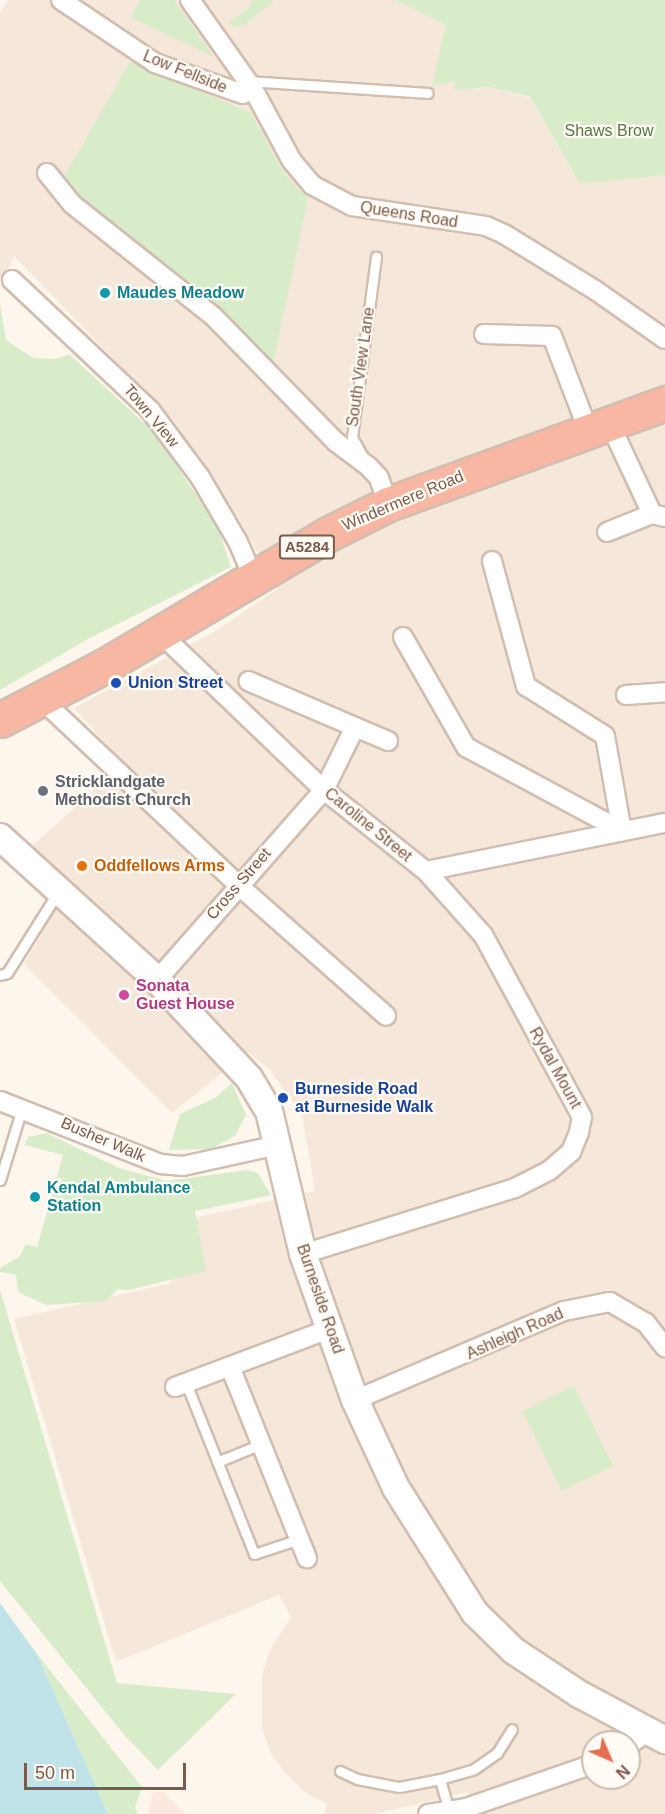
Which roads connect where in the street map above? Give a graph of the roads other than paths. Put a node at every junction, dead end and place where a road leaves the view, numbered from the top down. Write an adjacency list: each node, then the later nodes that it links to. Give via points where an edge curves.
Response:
1 (61, 0): 3 (street, Low Fellside, via 155,63 243,94)
2 (190, 0): 3 (street, Queens Road)
3 (250, 85): 4 (lane); 9 (street, Queens Road, via 301,174 331,197 378,212 486,226 595,290)
4 (428, 93)
5 (47, 173): 12 (street, via 72,204 213,316 336,442)
6 (376, 257): 12 (lane, South View Lane, via 352,437)
7 (12, 280): 17 (street, Town View, via 150,410 200,477 238,542)
8 (484, 334): 11 (street, via 552,336)
9 (665, 339)
10 (665, 403): 11 (highway, Windermere Road / A5284)
11 (598, 426): 13 (highway, Windermere Road / A5284); 14 (street)
12 (369, 466): 13 (street, South View Lane, via 379,478)
13 (388, 504): 17 (highway, Windermere Road / A5284, via 326,535)
14 (659, 515): 15 (street)
15 (607, 532)
16 (492, 561): 29 (street, via 525,686 606,736)
17 (254, 579): 18 (highway, Windermere Road / A5284)
18 (160, 633): 23 (highway, Windermere Road / A5284); 27 (street, Caroline Street)
19 (403, 637): 29 (street, via 466,747)
20 (248, 681): 25 (street)
21 (665, 692): 22 (street)
22 (626, 694)
23 (42, 700): 24 (highway, Windermere Road / A5284); 32 (street)
24 (0, 720)
25 (355, 727): 26 (street); 27 (street, Cross Street)
26 (388, 741)
27 (324, 790): 31 (street, Caroline Street); 32 (street, Cross Street)
28 (665, 823): 29 (street, Caroline Street)
29 (622, 831): 31 (street, Caroline Street)
30 (0, 837): 33 (street, Burneside Road)
31 (426, 871): 41 (street, Rydal Mount, via 483,935 582,1117 579,1132 571,1152 550,1170 515,1188)
32 (237, 885): 35 (street, Cross Street); 36 (street)
33 (59, 890): 34 (lane, via 7,973); 35 (street, Burneside Road)
34 (0, 975)
35 (157, 980): 39 (street, Burneside Road, via 249,1078 269,1111)
36 (386, 1016)
37 (0, 1101): 38 (street, Busher Walk)
38 (22, 1108): 39 (street, Busher Walk, via 161,1164 183,1166); 40 (lane)
39 (278, 1145): 41 (street, Burneside Road)
40 (0, 1180)
41 (303, 1254): 42 (street, Burneside Road)
42 (329, 1329): 44 (street); 46 (street, Burneside Road)
43 (665, 1347): 46 (street, Ashleigh Road, via 646,1323 610,1302 564,1311)
44 (231, 1369): 45 (street); 47 (street)
45 (180, 1385): 48 (lane)
46 (355, 1400): 52 (street, Burneside Road, via 396,1488 475,1613 514,1651)
47 (261, 1444): 48 (lane); 49 (street)
48 (217, 1462): 49 (lane, via 254,1554)
49 (299, 1539): 50 (street)
50 (307, 1558)
51 (512, 1729): 55 (lane, via 497,1753 474,1769)
52 (647, 1739)
53 (581, 1768): 56 (street)
54 (340, 1771): 55 (lane, via 357,1779 399,1786)
55 (440, 1779): 56 (lane)
56 (449, 1811): 57 (street)
57 (428, 1814)

